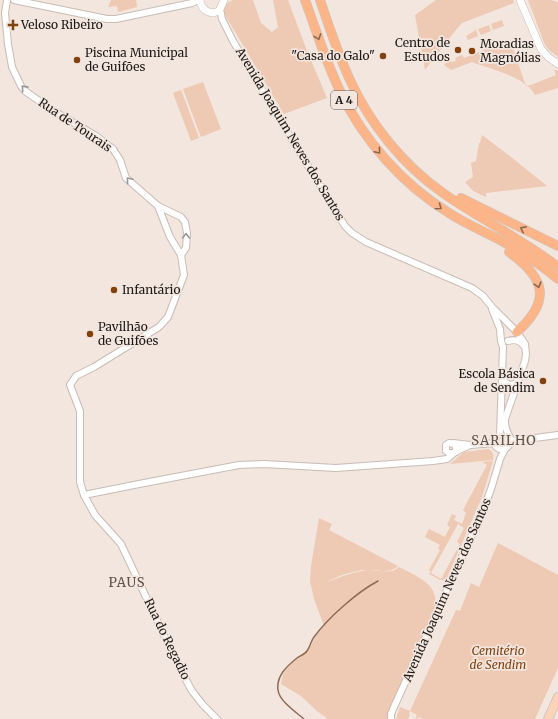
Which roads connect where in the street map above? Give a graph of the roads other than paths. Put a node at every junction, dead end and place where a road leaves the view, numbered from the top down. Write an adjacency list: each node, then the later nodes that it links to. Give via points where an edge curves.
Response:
1 (7, 0): 12 (street, Rua de Tourais, one-way to 1, via 126,178 120,160 109,145 52,110 21,86 12,67 8,44 5,13)
2 (14, 0): 6 (street, via 99,18 116,19)
3 (305, 0): 13 (highway, A 4, one-way to 13, via 336,83 371,142 396,171 418,190 450,214)
4 (320, 0): 11 (highway, A 4, via 346,72 366,110 401,156)
5 (520, 0): 10 (main road, via 544,54)
6 (197, 1): 8 (main road, via 204,9)
7 (221, 4): 8 (main road, via 218,12); 9 (street, Avenida Joaquim Neves dos Santos)
8 (213, 13): 9 (street, Avenida Joaquim Neves dos Santos)
9 (222, 19): 18 (street, Avenida Joaquim Neves dos Santos, via 345,226 366,242 472,288)
10 (556, 62)
11 (442, 193): 14 (highway, one-way to 11, via 456,196); 16 (highway, A 4)
12 (158, 206): 15 (street, Rua de Tourais, via 170,237); 15 (street, one-way to 12, via 186,248 185,222)
13 (480, 231): 17 (highway, A 4, via 524,255); 19 (highway, one-way to 19, via 522,262 537,280 540,289 538,307 532,318)
14 (558, 246)
15 (181, 255): 25 (street, Rua de Tourais, via 184,275 168,317 160,327 76,376)
16 (558, 267)
17 (558, 279)
18 (492, 307): 19 (street, Avenida Joaquim Neves dos Santos); 21 (street, Avenida Joaquim Neves dos Santos)
19 (517, 332): 20 (street); 22 (street, Avenida Joaquim Neves dos Santos)
20 (508, 341): 21 (street); 22 (street, via 520,341)
21 (503, 347): 23 (street, Avenida Joaquim Neves dos Santos)
22 (526, 349): 24 (street)
23 (503, 372): 24 (street, via 504,381 509,385 515,384); 28 (street, Avenida Joaquim Neves dos Santos)
24 (520, 376): 26 (street, via 505,416)
25 (70, 385): 38 (street, Rua do Regadio, via 80,411 80,482)
26 (507, 434): 28 (street); 29 (street)
27 (558, 435): 29 (street)
28 (500, 436): 31 (street)
29 (511, 441): 33 (street)
30 (453, 443): 32 (street); 34 (street, via 448,444); 35 (street, via 456,447)
31 (496, 445): 32 (street); 33 (street, via 500,449); 36 (street)
32 (470, 446): 35 (street)
33 (505, 449): 36 (street, Avenida Joaquim Neves dos Santos)
34 (445, 450): 35 (street, via 448,454); 37 (street)
35 (455, 453): 37 (street, via 447,459)
36 (500, 459): 41 (street, Avenida Joaquim Neves dos Santos, via 484,508 394,707)
37 (433, 461): 38 (street, via 340,468 239,465)
38 (84, 495): 40 (street, Rua do Regadio, via 95,515 121,544 192,690)
39 (558, 697): 42 (main road)
40 (217, 719)
41 (391, 719)
42 (548, 719)

